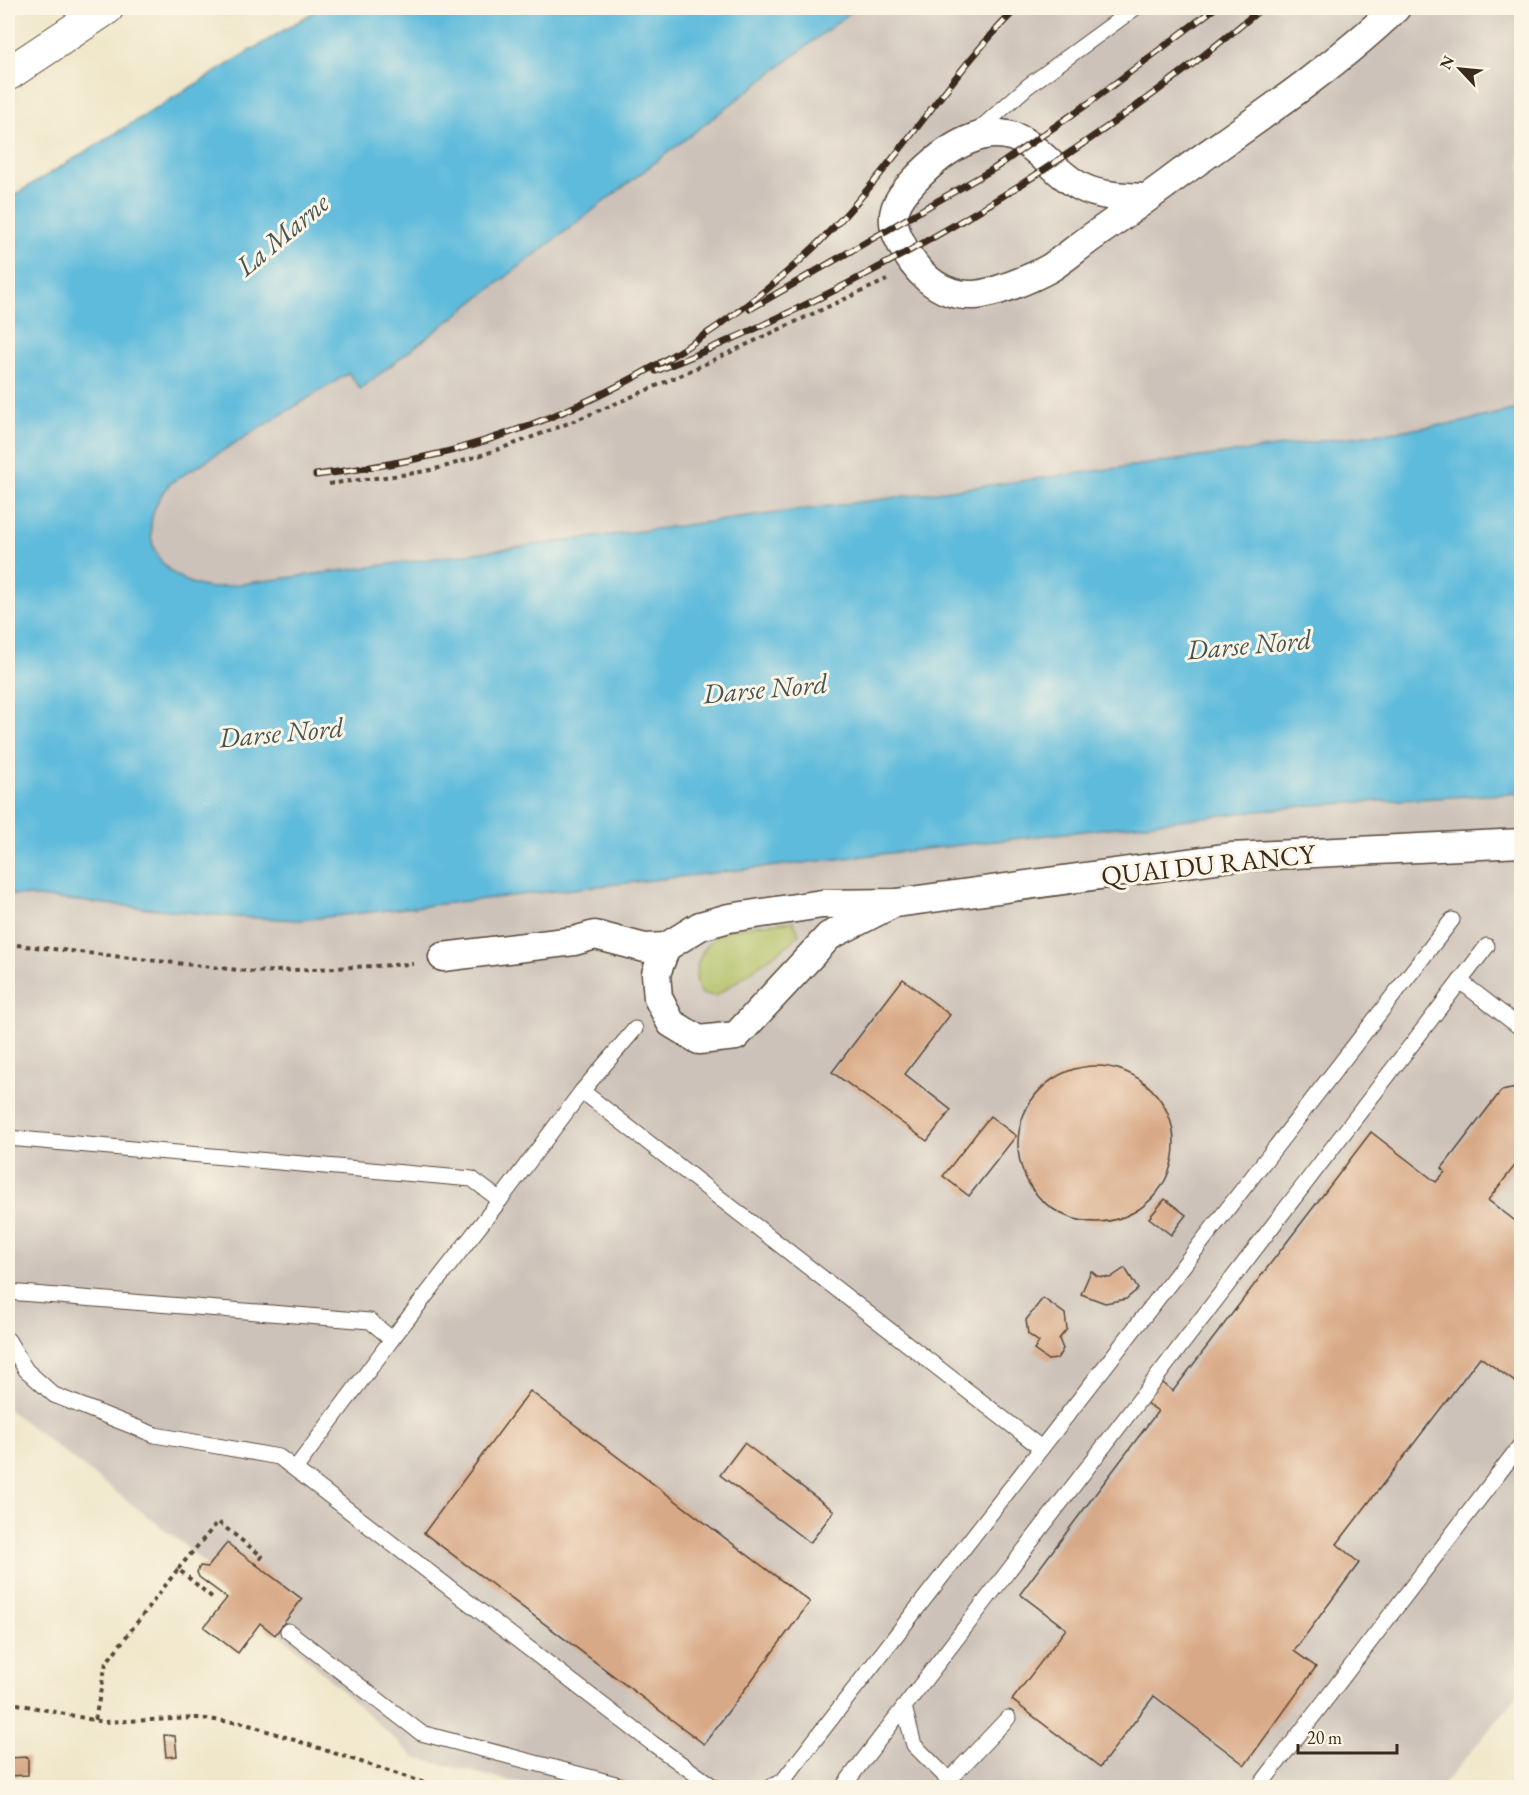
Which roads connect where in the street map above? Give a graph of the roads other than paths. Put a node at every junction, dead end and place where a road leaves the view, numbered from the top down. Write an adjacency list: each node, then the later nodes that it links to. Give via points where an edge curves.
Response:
1 (107, 8): 4 (street)
2 (1135, 8): 5 (lane, via 1028,86)
3 (1396, 8): 6 (street, via 1337,58)
4 (8, 74)
5 (969, 139): 6 (street, via 1004,133 1029,145 1082,188); 6 (street, via 916,178 892,215 893,227 915,268 944,290 960,295 993,291 1049,268)
6 (1146, 198)
7 (1521, 843): 8 (street, QUAI DU RANCY, via 1231,857)
8 (896, 903): 11 (street, QUAI DU RANCY, via 822,904 729,918 700,926); 11 (street, QUAI DU RANCY, via 829,936 736,1036 699,1040 671,1023 657,998 656,974)
9 (1452, 920): 23 (lane)
10 (1487, 946): 13 (lane)
11 (666, 947): 12 (street, via 645,948 596,935)
12 (443, 957)
13 (1460, 981): 15 (lane); 26 (lane)
14 (635, 1029): 16 (lane)
15 (1521, 1029)
16 (582, 1091): 18 (lane); 23 (lane)
17 (8, 1138): 18 (lane, via 472,1179)
18 (500, 1200): 20 (lane)
19 (8, 1292): 20 (lane, via 370,1321)
20 (392, 1339): 24 (lane)
21 (8, 1340): 24 (lane, via 26,1370 54,1395 155,1435 279,1457)
22 (1521, 1443): 33 (lane)
23 (1041, 1448): 31 (lane, via 782,1782)
24 (295, 1469): 30 (lane)
25 (288, 1632): 29 (lane, via 421,1733)
26 (904, 1707): 28 (lane, via 914,1745); 32 (lane)
27 (1008, 1718): 28 (lane)
28 (953, 1784)
29 (631, 1788)
30 (715, 1788)
31 (768, 1788)
32 (842, 1788)
33 (1258, 1788)

